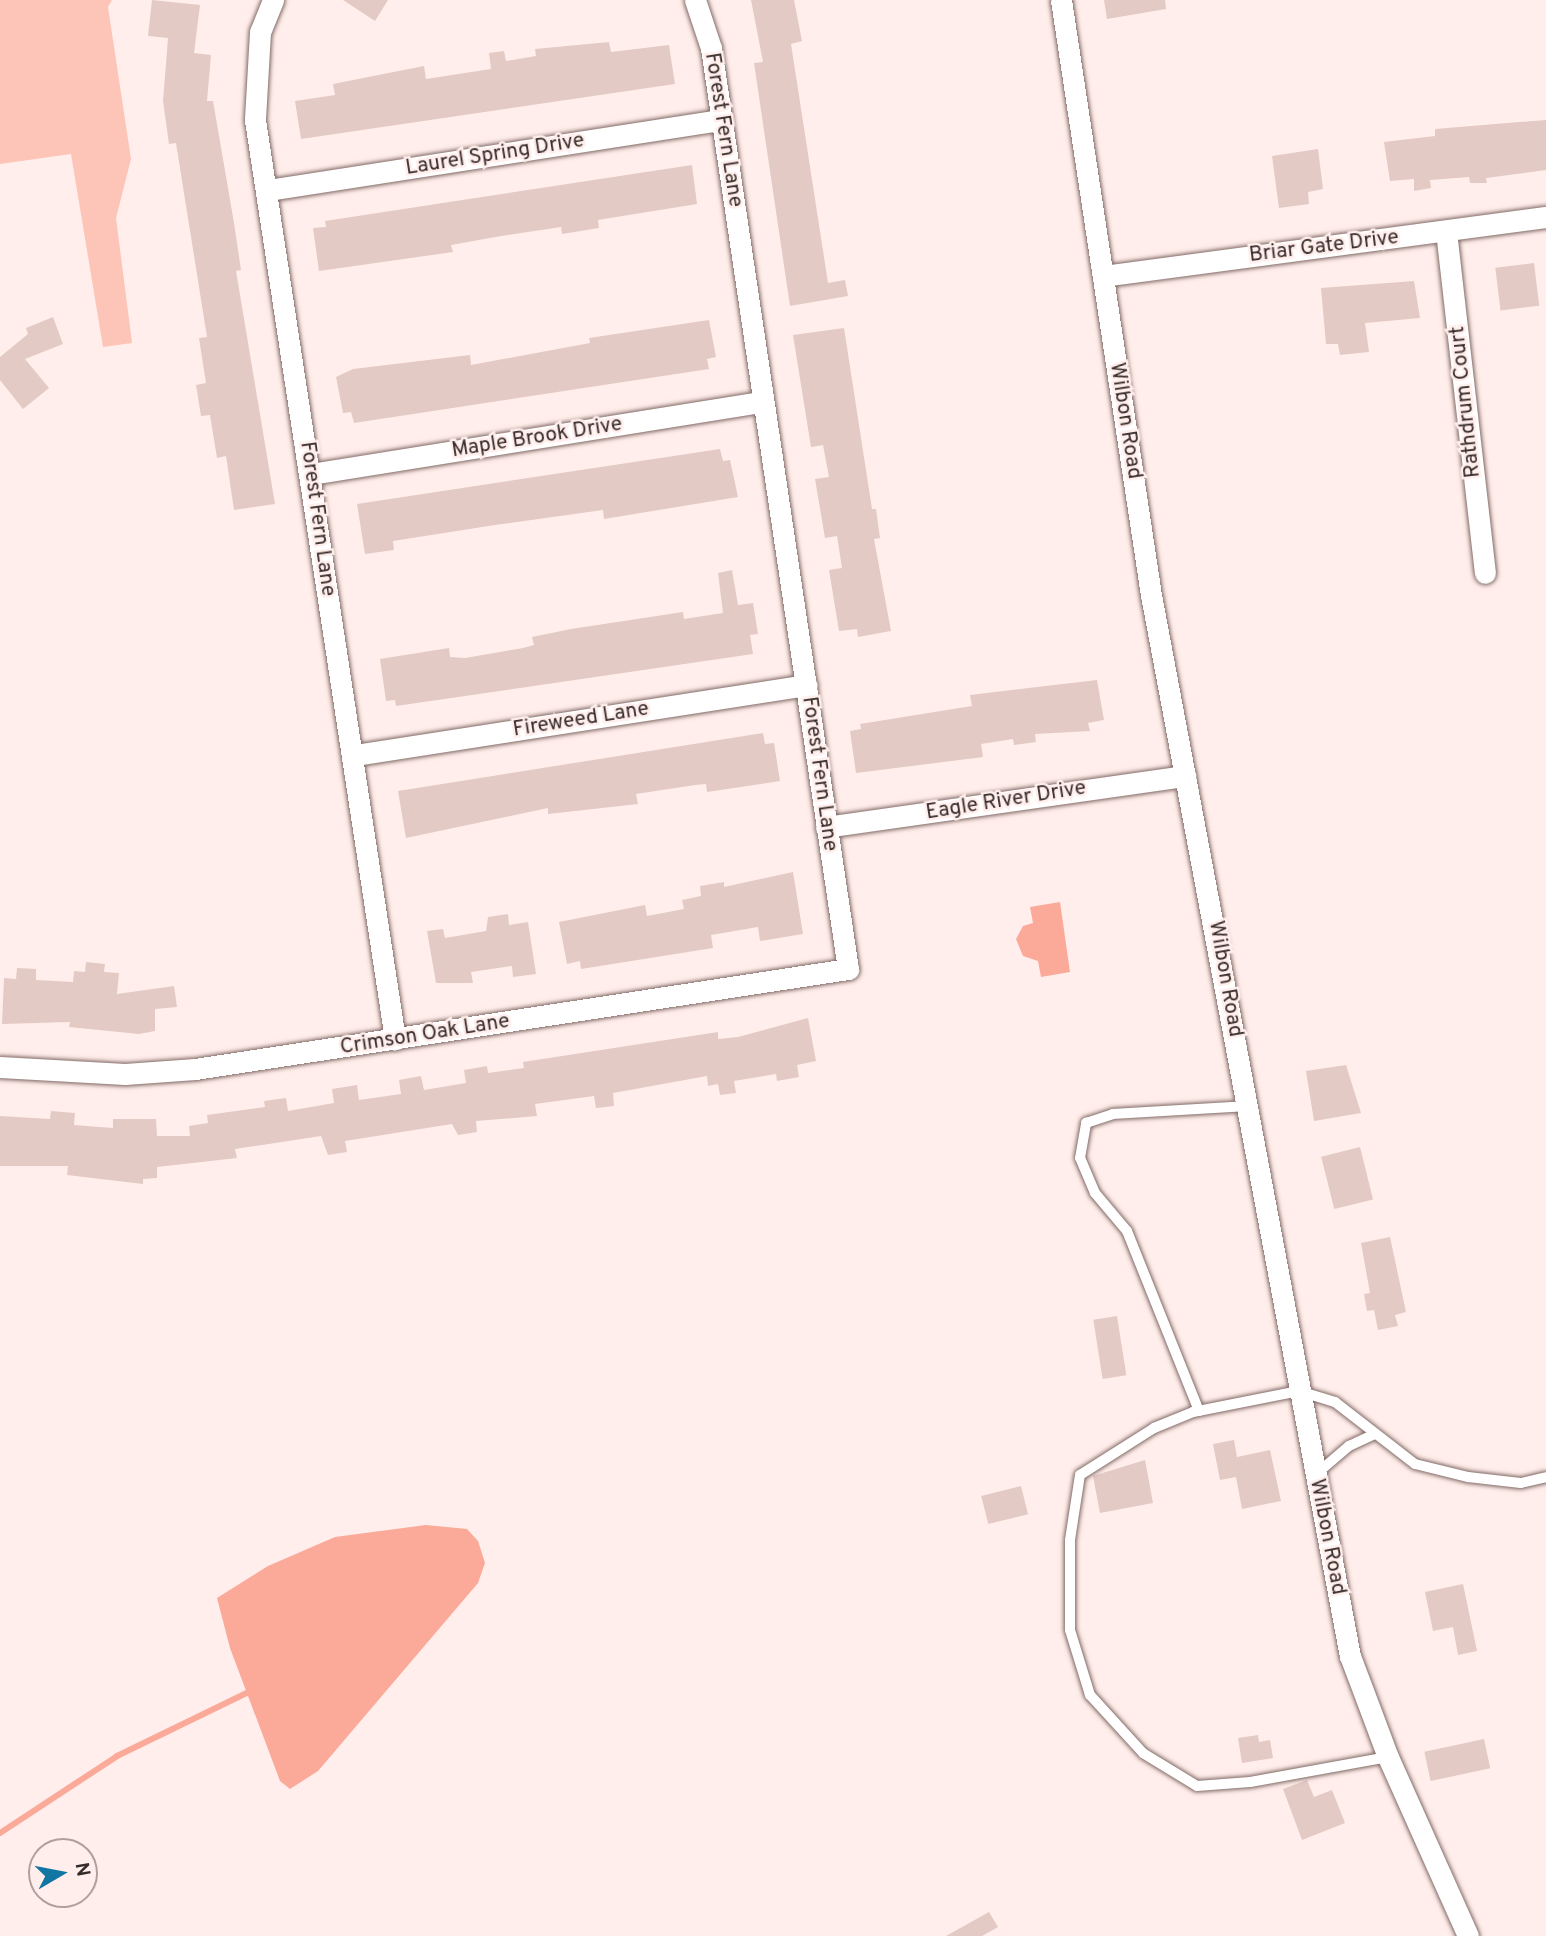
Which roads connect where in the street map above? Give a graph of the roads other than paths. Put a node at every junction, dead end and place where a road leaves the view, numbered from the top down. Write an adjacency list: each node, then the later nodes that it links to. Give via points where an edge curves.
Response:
1 (273, 0): 5 (street, Forest Fern Lane, via 260,32 253,76)
2 (695, 0): 4 (street, Forest Fern Lane, via 711,48)
3 (1061, 0): 8 (street, Wilbon Road)
4 (722, 120): 5 (street, Laurel Spring Drive); 9 (street, Forest Fern Lane)
5 (268, 190): 10 (street, Forest Fern Lane)
6 (1546, 217): 7 (street, Briar Gate Drive)
7 (1446, 231): 8 (street, Briar Gate Drive); 11 (street, Rathdrum Court)
8 (1103, 276): 14 (street, Wilbon Road)
9 (763, 402): 10 (street, Maple Brook Drive); 12 (street, Forest Fern Lane)
10 (311, 474): 13 (street, Forest Fern Lane)
11 (1485, 573)
12 (807, 685): 13 (street, Fireweed Lane); 15 (street, Forest Fern Lane)
13 (355, 755): 17 (street, Forest Fern Lane)
14 (1185, 776): 15 (street, Eagle River Drive); 19 (street, Wilbon Road)
15 (826, 827): 16 (street, Forest Fern Lane)
16 (848, 969): 17 (street, Crimson Oak Lane)
17 (396, 1040): 18 (street, Crimson Oak Lane, via 125,1074)
18 (0, 1067)
19 (1248, 1106): 20 (street, Wilbon Road); 21 (lane, via 1113,1114 1086,1123 1080,1158 1095,1193 1127,1231)
20 (1299, 1391): 21 (lane); 22 (lane, via 1335,1402); 23 (street, Wilbon Road)
21 (1199, 1411): 25 (lane, via 1154,1428 1080,1475 1070,1540 1070,1630 1090,1695 1143,1754 1197,1786 1250,1782)
22 (1375, 1434): 23 (lane, via 1349,1446); 24 (lane, via 1415,1464 1521,1483)
23 (1315, 1475): 25 (street, Wilbon Road, via 1350,1656)
24 (1546, 1477)
25 (1388, 1757): 26 (street, Wilbon Road)
26 (1468, 1936)

